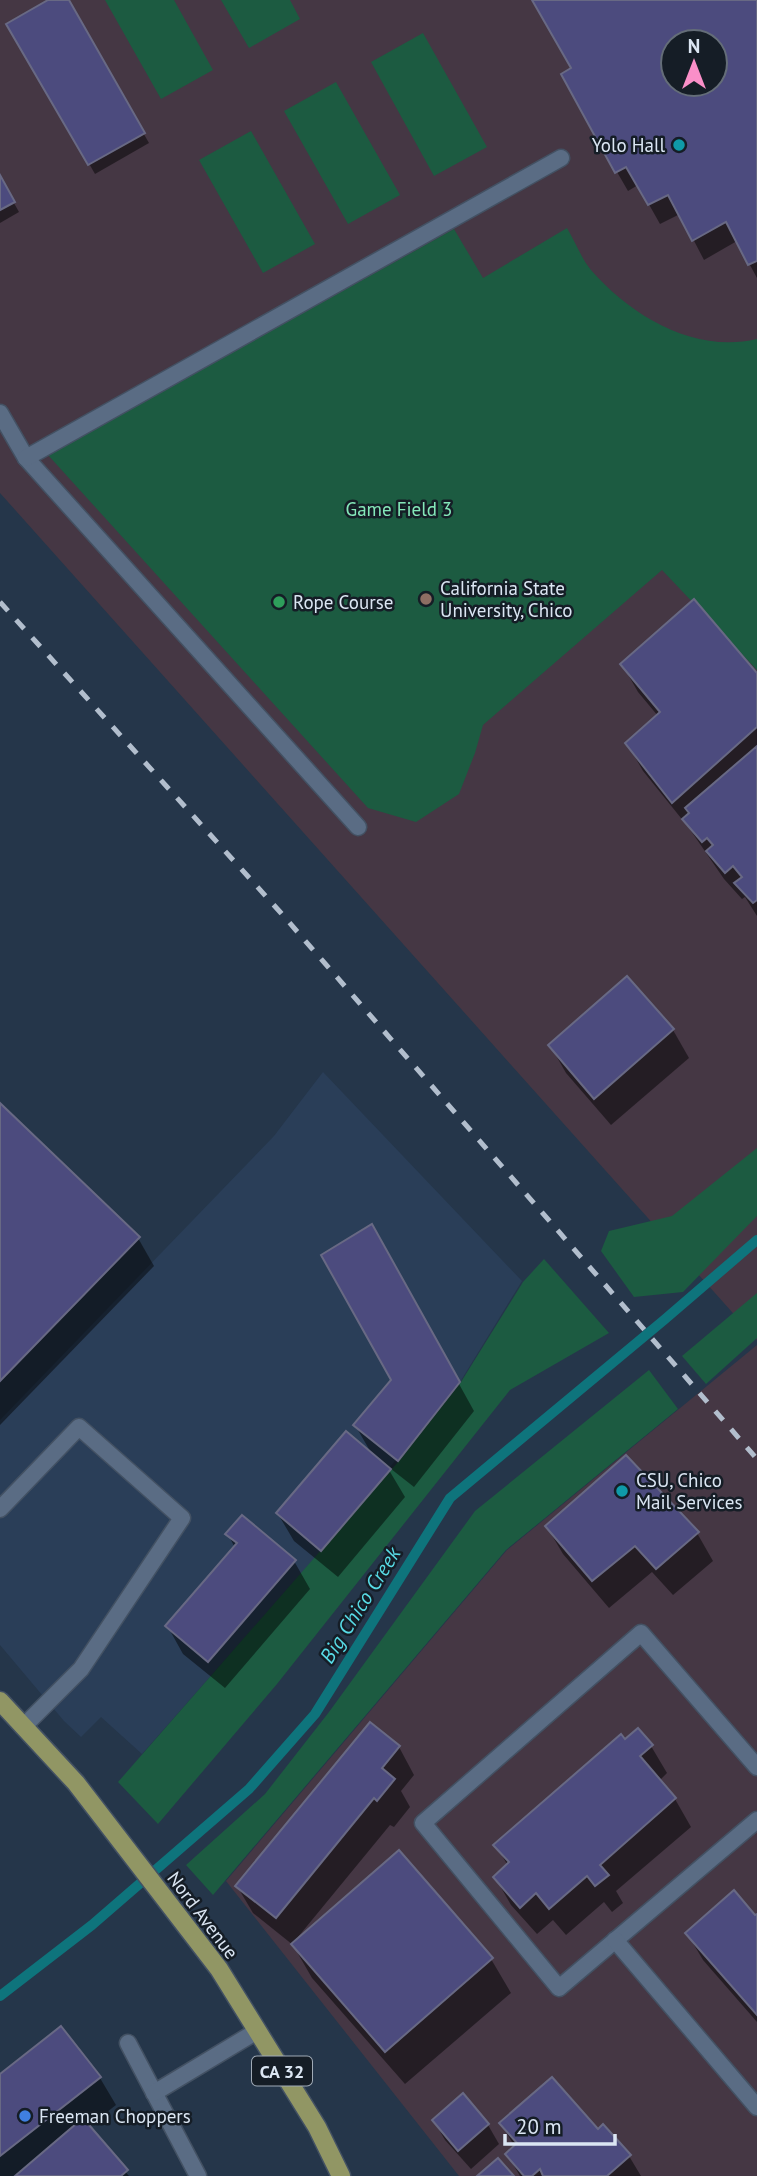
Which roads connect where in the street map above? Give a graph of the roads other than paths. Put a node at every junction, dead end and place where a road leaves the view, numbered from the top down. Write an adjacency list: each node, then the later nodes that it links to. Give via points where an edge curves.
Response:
1 (561, 158): 3 (lane)
2 (0, 413): 3 (lane)
3 (26, 458): 4 (lane)
4 (358, 827)
5 (0, 1509): 7 (lane, via 79,1427 183,1518 81,1669)
6 (0, 1701): 7 (main road, Nord Avenue / CA 32)
7 (23, 1727): 11 (main road, Nord Avenue / CA 32, via 76,1783 124,1845 219,1969)
8 (757, 1767): 10 (lane, via 641,1633 423,1823 559,1988)
9 (757, 1821): 10 (lane)
10 (615, 1940): 14 (lane)
11 (257, 2031): 13 (lane); 16 (main road, Nord Avenue / CA 32, via 317,2127)
12 (128, 2043): 13 (lane)
13 (154, 2093): 15 (lane)
14 (757, 2107)
15 (198, 2176)
16 (341, 2176)

